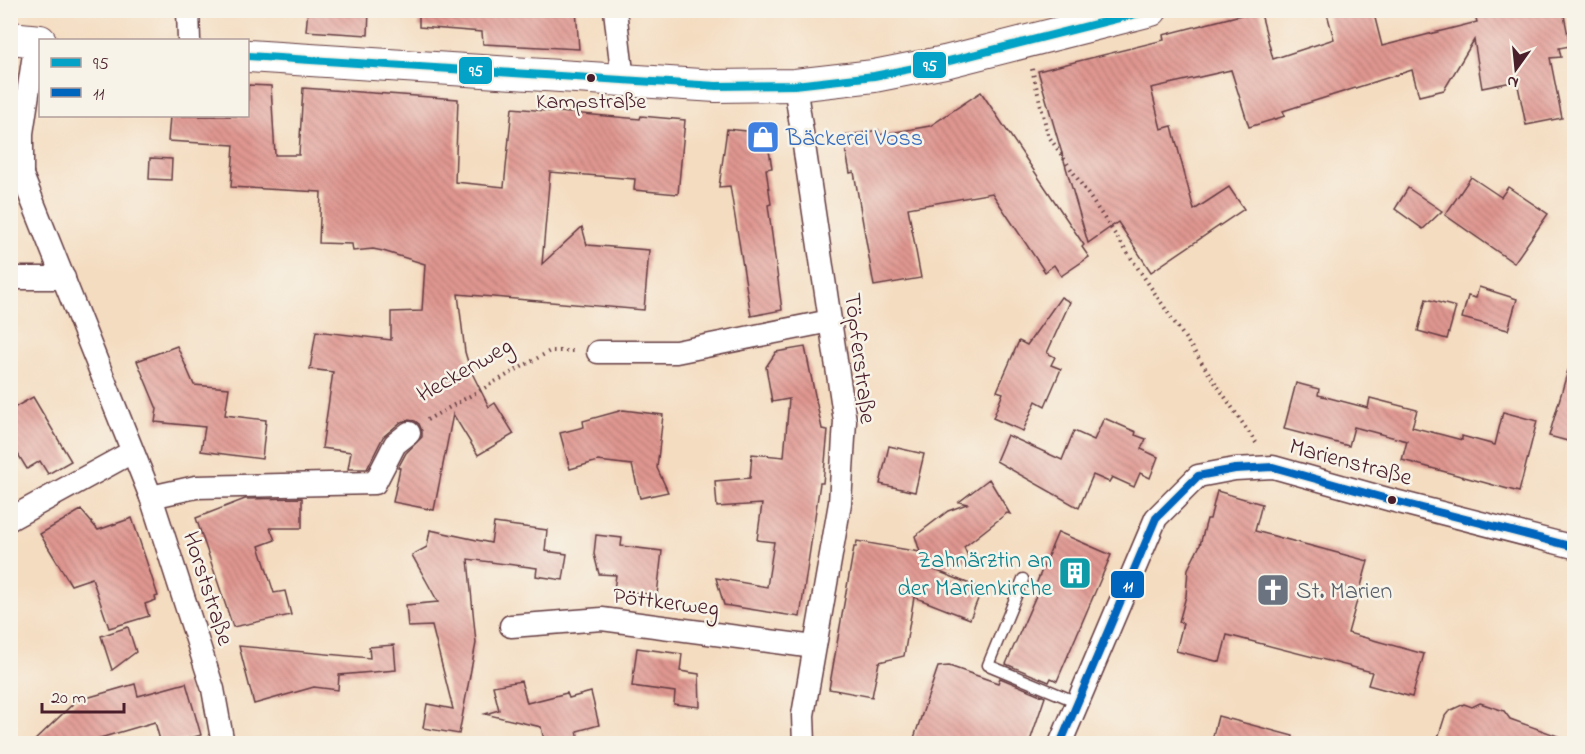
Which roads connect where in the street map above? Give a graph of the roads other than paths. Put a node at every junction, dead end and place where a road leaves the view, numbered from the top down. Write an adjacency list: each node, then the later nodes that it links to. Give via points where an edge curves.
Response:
1 (188, 10): 5 (street)
2 (615, 10): 8 (street)
3 (1150, 10): 4 (main road)
4 (1118, 14): 9 (main road, via 945,62)
5 (189, 39)
6 (29, 40): 10 (street, Horststraße)
7 (249, 56): 8 (main road)
8 (623, 81): 9 (main road)
9 (795, 86): 13 (street, Töpferstraße)
10 (16, 165): 12 (street, Horststraße)
11 (10, 278): 12 (street)
12 (64, 278): 16 (street, Horststraße)
13 (830, 321): 14 (street, via 676,352); 22 (street, Töpferstraße, via 845,421 840,503)
14 (598, 352)
15 (409, 433): 17 (street, Heckenweg, via 395,444 375,483 196,487)
16 (132, 452): 17 (street, Horststraße); 18 (street)
17 (151, 497): 24 (street, Horststraße, via 213,689)
18 (10, 519)
19 (1575, 547): 23 (street, Marienstraße, via 1273,467 1198,476 1156,518)
20 (1023, 579): 23 (lane, via 987,665)
21 (511, 626): 22 (street, Pöttkerweg, via 602,619)
22 (814, 647): 25 (street, Töpferstraße, via 803,715)
23 (1077, 702): 26 (street, Marienstraße)
24 (223, 744)
25 (804, 744)
26 (1060, 744)

